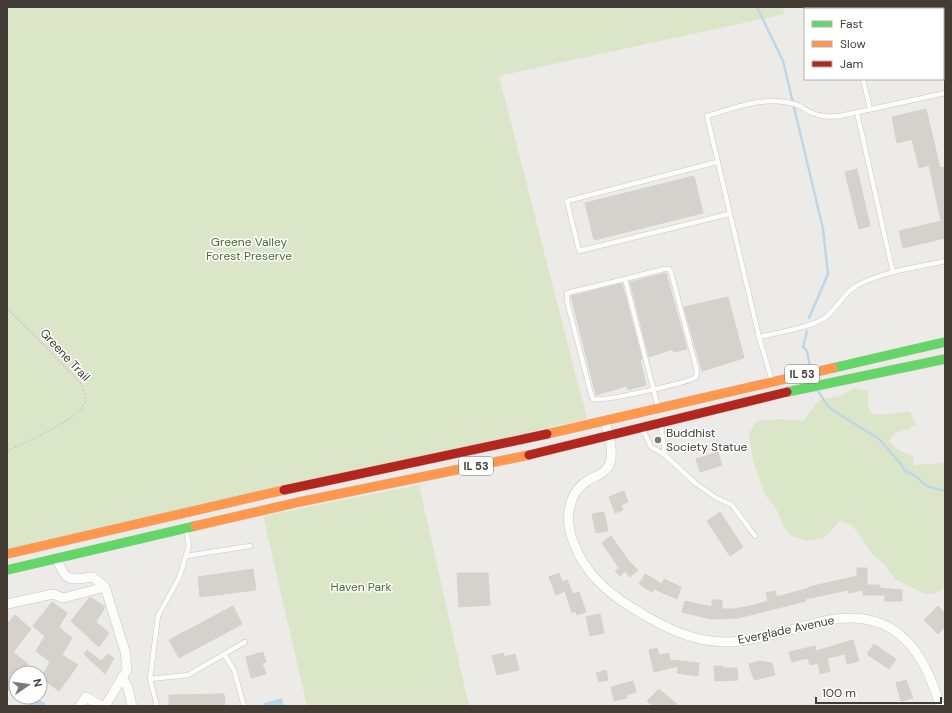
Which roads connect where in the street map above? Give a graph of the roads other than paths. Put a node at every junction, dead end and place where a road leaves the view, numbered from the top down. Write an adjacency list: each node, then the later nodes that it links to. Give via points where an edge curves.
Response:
1 (863, 80): 3 (lane)
2 (945, 93): 3 (lane)
3 (870, 109): 4 (lane)
4 (857, 112): 5 (lane, via 825,117 795,104 766,101 707,116); 8 (lane)
5 (717, 162): 6 (lane); 6 (lane, via 567,201 568,208 579,251)
6 (730, 214): 10 (lane)
7 (945, 261): 8 (lane)
8 (893, 273): 10 (lane, via 855,287 843,296 825,318)
9 (624, 279): 14 (lane); 14 (lane, via 664,269 671,272 698,374 693,379); 14 (lane, via 567,293 591,394 593,400 600,401)
10 (759, 337): 13 (lane)
11 (945, 342): 13 (main road, IL 53)
12 (945, 359): 17 (main road, IL 53, via 819,384)
13 (772, 381): 15 (main road, IL 53)
14 (654, 389): 15 (lane)
15 (658, 407): 16 (main road, IL 53)
16 (605, 421): 19 (street, Everglade Avenue); 24 (main road, IL 53, via 345,476)
17 (660, 424): 18 (main road, IL 53); 20 (lane)
18 (642, 428): 19 (main road, IL 53); 20 (lane, via 651,447)
19 (608, 436): 21 (main road, IL 53); 39 (street, Everglade Avenue, via 610,463 602,473 587,481 576,492 571,501 568,519 578,554 597,582 609,592 677,633 722,642 745,641 837,619 860,619 879,624 894,630 918,654 929,673)
20 (665, 454): 22 (lane, via 695,483 715,497 732,504)
21 (186, 528): 25 (lane, via 189,546); 26 (main road, IL 53)
22 (755, 536)
23 (250, 546): 25 (lane)
24 (7, 554)
25 (186, 556): 33 (lane, via 179,578 158,616)
26 (57, 559): 27 (main road, IL 53); 28 (street, via 62,573 70,580 92,577)
27 (7, 570)
28 (105, 587): 29 (street, via 63,598 53,594); 32 (street, via 125,651 127,670)
29 (7, 604)
30 (245, 642): 31 (lane)
31 (224, 654): 33 (lane, via 188,674); 38 (lane, via 234,670)
32 (122, 677): 35 (street); 36 (street, via 128,688)
33 (150, 679): 37 (lane)
34 (80, 706): 35 (street, via 86,697)
35 (104, 706)
36 (132, 706)
37 (157, 706)
38 (244, 706)
39 (940, 706)

